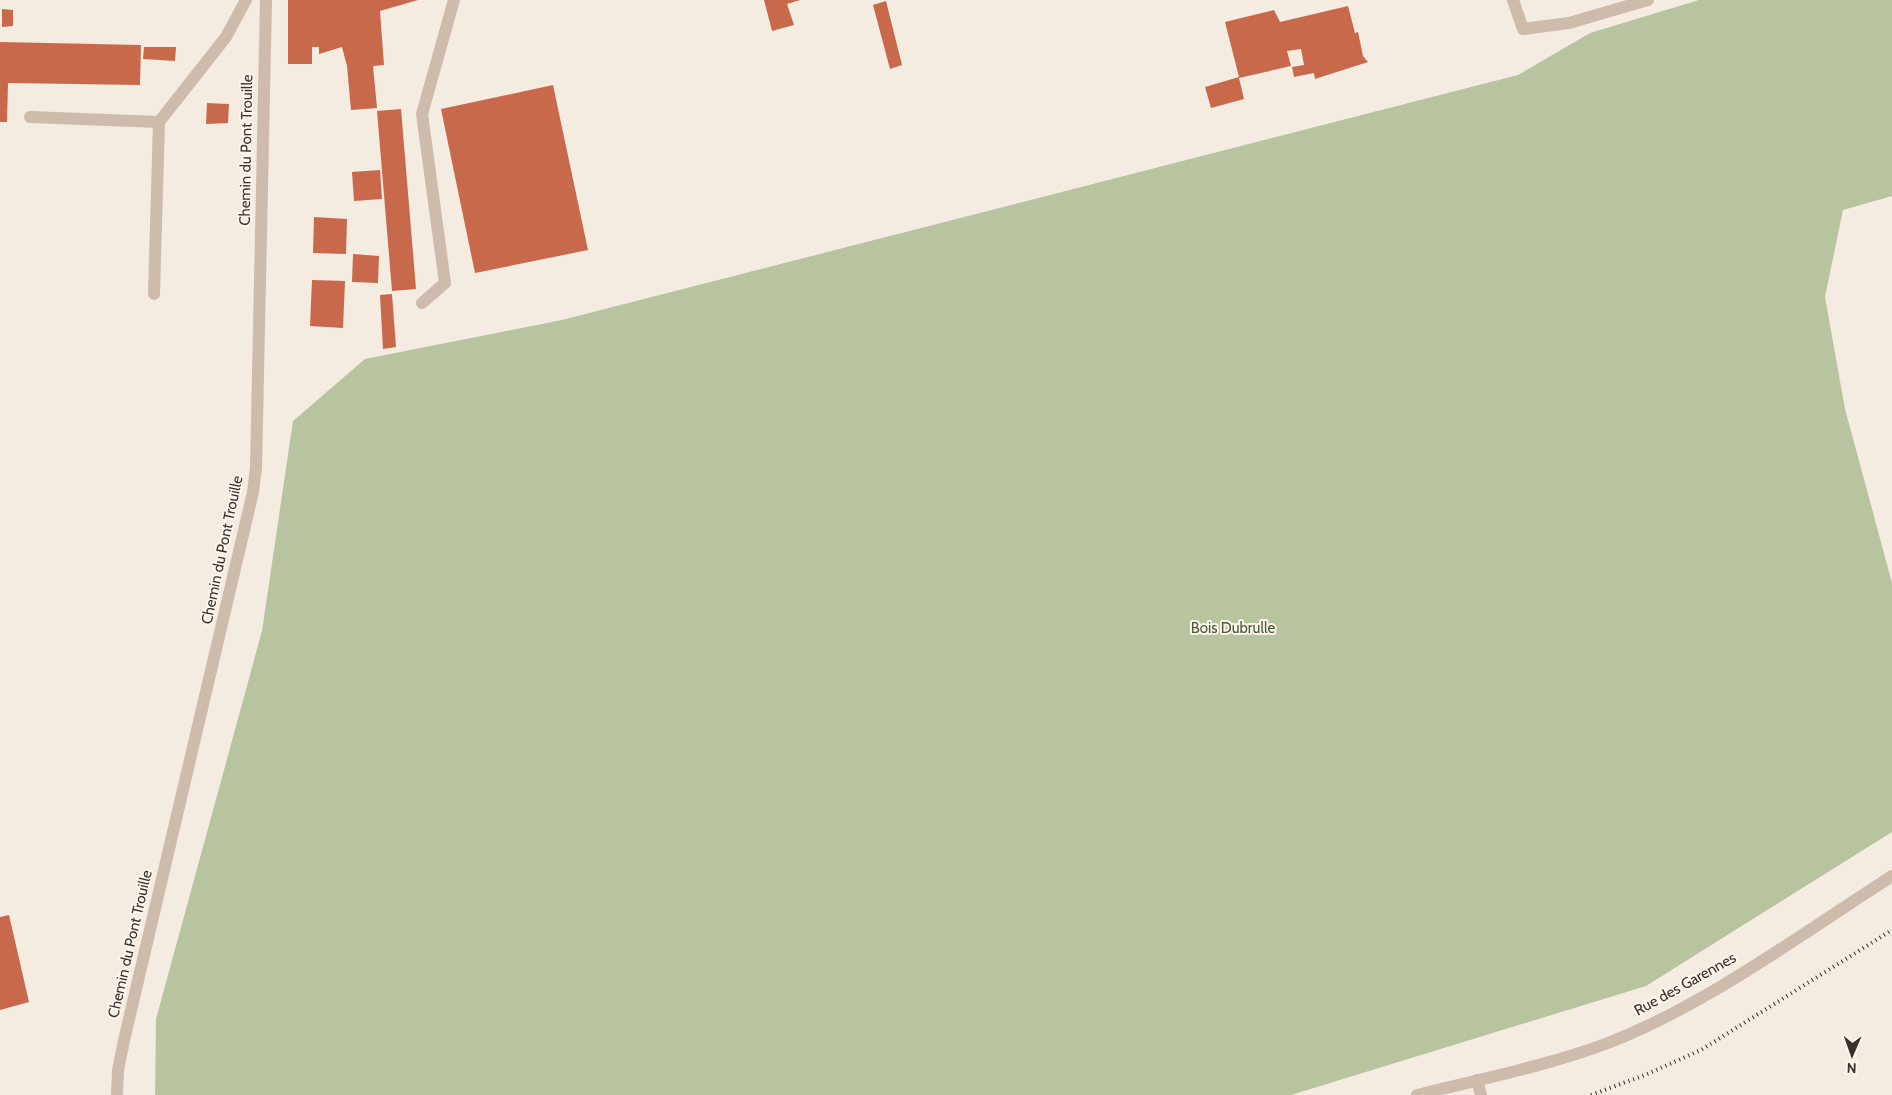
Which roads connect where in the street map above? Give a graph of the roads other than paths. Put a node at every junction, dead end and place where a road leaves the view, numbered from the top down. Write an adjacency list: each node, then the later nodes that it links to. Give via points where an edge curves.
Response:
1 (246, 0): 7 (street, via 226,37)
2 (266, 0): 12 (street, Chemin du Pont Trouille, via 253,492 125,1036)
3 (454, 0): 9 (street, via 422,114 445,283)
4 (1512, 0): 5 (street, via 1523,29 1569,23)
5 (1648, 0)
6 (30, 118): 7 (street)
7 (159, 122): 8 (street)
8 (154, 294)
9 (422, 303)
10 (1892, 876): 11 (street, Rue des Garennes, via 1714,990 1665,1017 1607,1043)
11 (1477, 1080): 13 (street, Rue des Garennes); 14 (street)
12 (117, 1095)
13 (1417, 1095)
14 (1481, 1095)

